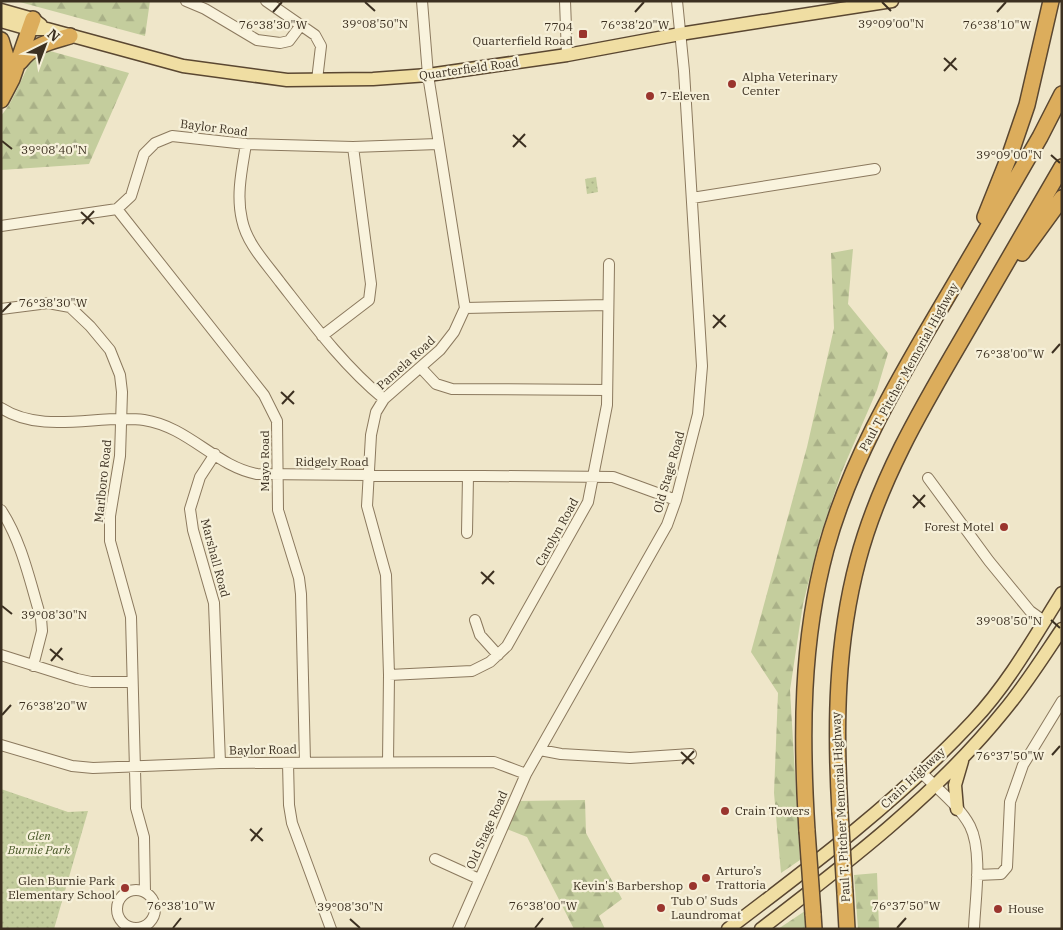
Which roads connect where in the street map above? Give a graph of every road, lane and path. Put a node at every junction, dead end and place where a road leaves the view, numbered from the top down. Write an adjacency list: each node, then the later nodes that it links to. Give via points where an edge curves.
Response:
1 (186, 1): 12 (street, via 257,40 288,41)
2 (266, 1): 12 (street)
3 (422, 1): 18 (street)
4 (565, 1): 16 (street)
5 (677, 1): 13 (street, Old Stage Road)
6 (892, 1): 8 (main road, Quarterfield Road)
7 (1051, 1): 38 (highway, via 1034,80 1011,152 979,230)
8 (863, 4): 13 (main road, Quarterfield Road)
9 (1, 10): 11 (main road, Quarterfield Road)
10 (1, 22): 11 (main road, Quarterfield Road)
11 (26, 23): 14 (main road, Quarterfield Road); 17 (highway)
12 (301, 24): 20 (street, via 315,35 320,46)
13 (680, 34): 16 (main road, Quarterfield Road); 28 (street, Old Stage Road)
14 (70, 36): 17 (highway, via 31,49); 20 (main road, Quarterfield Road, via 183,66 278,79)
15 (1, 40): 17 (highway)
16 (566, 55): 18 (main road, Quarterfield Road)
17 (12, 65): 19 (highway); 22 (highway)
18 (428, 76): 20 (main road, Quarterfield Road); 24 (street)
19 (1, 80)
20 (317, 80)
21 (1062, 94): 38 (highway, Paul T. Pitcher Memorial Highway, via 1040,138)
22 (1, 100)
23 (246, 144): 25 (street, Baylor Road); 30 (street, Baylor Road, via 180,135 164,138 144,154 131,196); 37 (street, via 239,199 242,222 250,242)
24 (438, 144): 25 (street, Baylor Road); 34 (street)
25 (353, 147): 37 (street, via 372,284 369,300)
26 (1062, 167): 36 (highway, Paul T. Pitcher Memorial Highway)
27 (875, 169): 28 (street)
28 (692, 198): 50 (street, Old Stage Road, via 702,366 698,414)
29 (1062, 198): 36 (highway)
30 (117, 210): 31 (street); 45 (street, Mayo Road, via 264,395 277,421)
31 (1, 226)
32 (609, 264): 33 (street, Carolyn Road)
33 (608, 305): 34 (street); 40 (street, Carolyn Road)
34 (465, 308): 39 (street, Pamela Road, via 454,332)
35 (1, 310): 43 (street, Marlboro Road, via 48,303 61,304 78,312 114,358 122,392)
36 (974, 318): 85 (highway, Paul T. Pitcher Memorial Highway, bridge, via 913,423 889,472 858,559 848,606 837,692 837,757)
37 (322, 336): 41 (street, via 360,379)
38 (918, 347): 80 (highway, Paul T. Pitcher Memorial Highway, bridge, via 859,458 826,549 815,596 803,704 803,760)
39 (421, 368): 40 (street, via 436,384 452,389); 41 (street, Pamela Road)
40 (607, 390): 48 (street, Carolyn Road, via 607,405)
41 (384, 399): 46 (street, Pamela Road, via 376,412 372,429)
42 (2, 411): 43 (street, Ridgely Road, via 42,421)
43 (120, 420): 44 (street, Ridgely Road, via 144,420 164,425); 61 (street, Marlboro Road, via 120,456 110,516 110,542 132,617)
44 (215, 454): 45 (street, Ridgely Road, via 245,472); 69 (street, Marshall Road, via 200,477 190,509 214,603)
45 (278, 474): 46 (street, Ridgely Road); 67 (street, Mayo Road, via 278,510 302,594)
46 (369, 474): 47 (street, Ridgely Road); 60 (street, Pamela Road, via 367,506 386,575)
47 (468, 476): 48 (street, Ridgely Road); 52 (street)
48 (592, 476): 50 (street, Ridgely Road, via 613,477); 58 (street, Carolyn Road, via 588,502 514,634)
49 (928, 478): 55 (street, via 988,561 1030,611)
50 (676, 500): 64 (street, Old Stage Road, via 667,525)
51 (1, 510): 59 (street, via 17,542 41,618 40,648)
52 (468, 532)
53 (1062, 593): 55 (main road, Crain Highway)
54 (475, 620): 58 (street, via 480,635)
55 (1044, 621): 72 (main road, Crain Highway, via 974,720)
56 (1062, 629): 66 (main road, Crain Highway, via 1002,714)
57 (1, 655): 59 (street)
58 (498, 655): 60 (street, Carolyn Road, via 472,671)
59 (33, 666): 61 (street, via 91,682)
60 (389, 676): 68 (street, Pamela Road)
61 (131, 682): 71 (street, Marlboro Road)
62 (1062, 702): 77 (street, via 1023,765 1010,802 1006,867 1001,874)
63 (1, 745): 71 (street, Baylor Road, via 72,766)
64 (540, 750): 65 (street, via 630,758); 73 (street, Old Stage Road)
65 (691, 754)
66 (962, 757): 74 (main road, Crain Highway); 75 (main road, via 954,785)
67 (306, 762): 68 (street, Baylor Road); 70 (street, Baylor Road)
68 (388, 762): 73 (street, Baylor Road, via 494,762)
69 (220, 763): 70 (street, Baylor Road); 71 (street, Baylor Road)
70 (288, 763): 81 (street, via 288,805 292,823)
71 (136, 768): 79 (street, Marlboro Road, via 136,808 144,836)
72 (921, 772): 74 (street); 83 (main road, Crain Highway, via 846,839)
73 (526, 774): 78 (street, Old Stage Road)
74 (934, 786): 75 (street); 84 (main road, Crain Highway, via 868,845)
75 (957, 809): 77 (street, via 970,827)
76 (435, 859): 78 (street)
77 (977, 875): 86 (street)
78 (479, 879): 82 (street, Old Stage Road)
79 (145, 892)
80 (813, 921)
81 (331, 929)
82 (458, 929)
83 (728, 929)
84 (761, 929)
85 (847, 929)
86 (974, 929)

